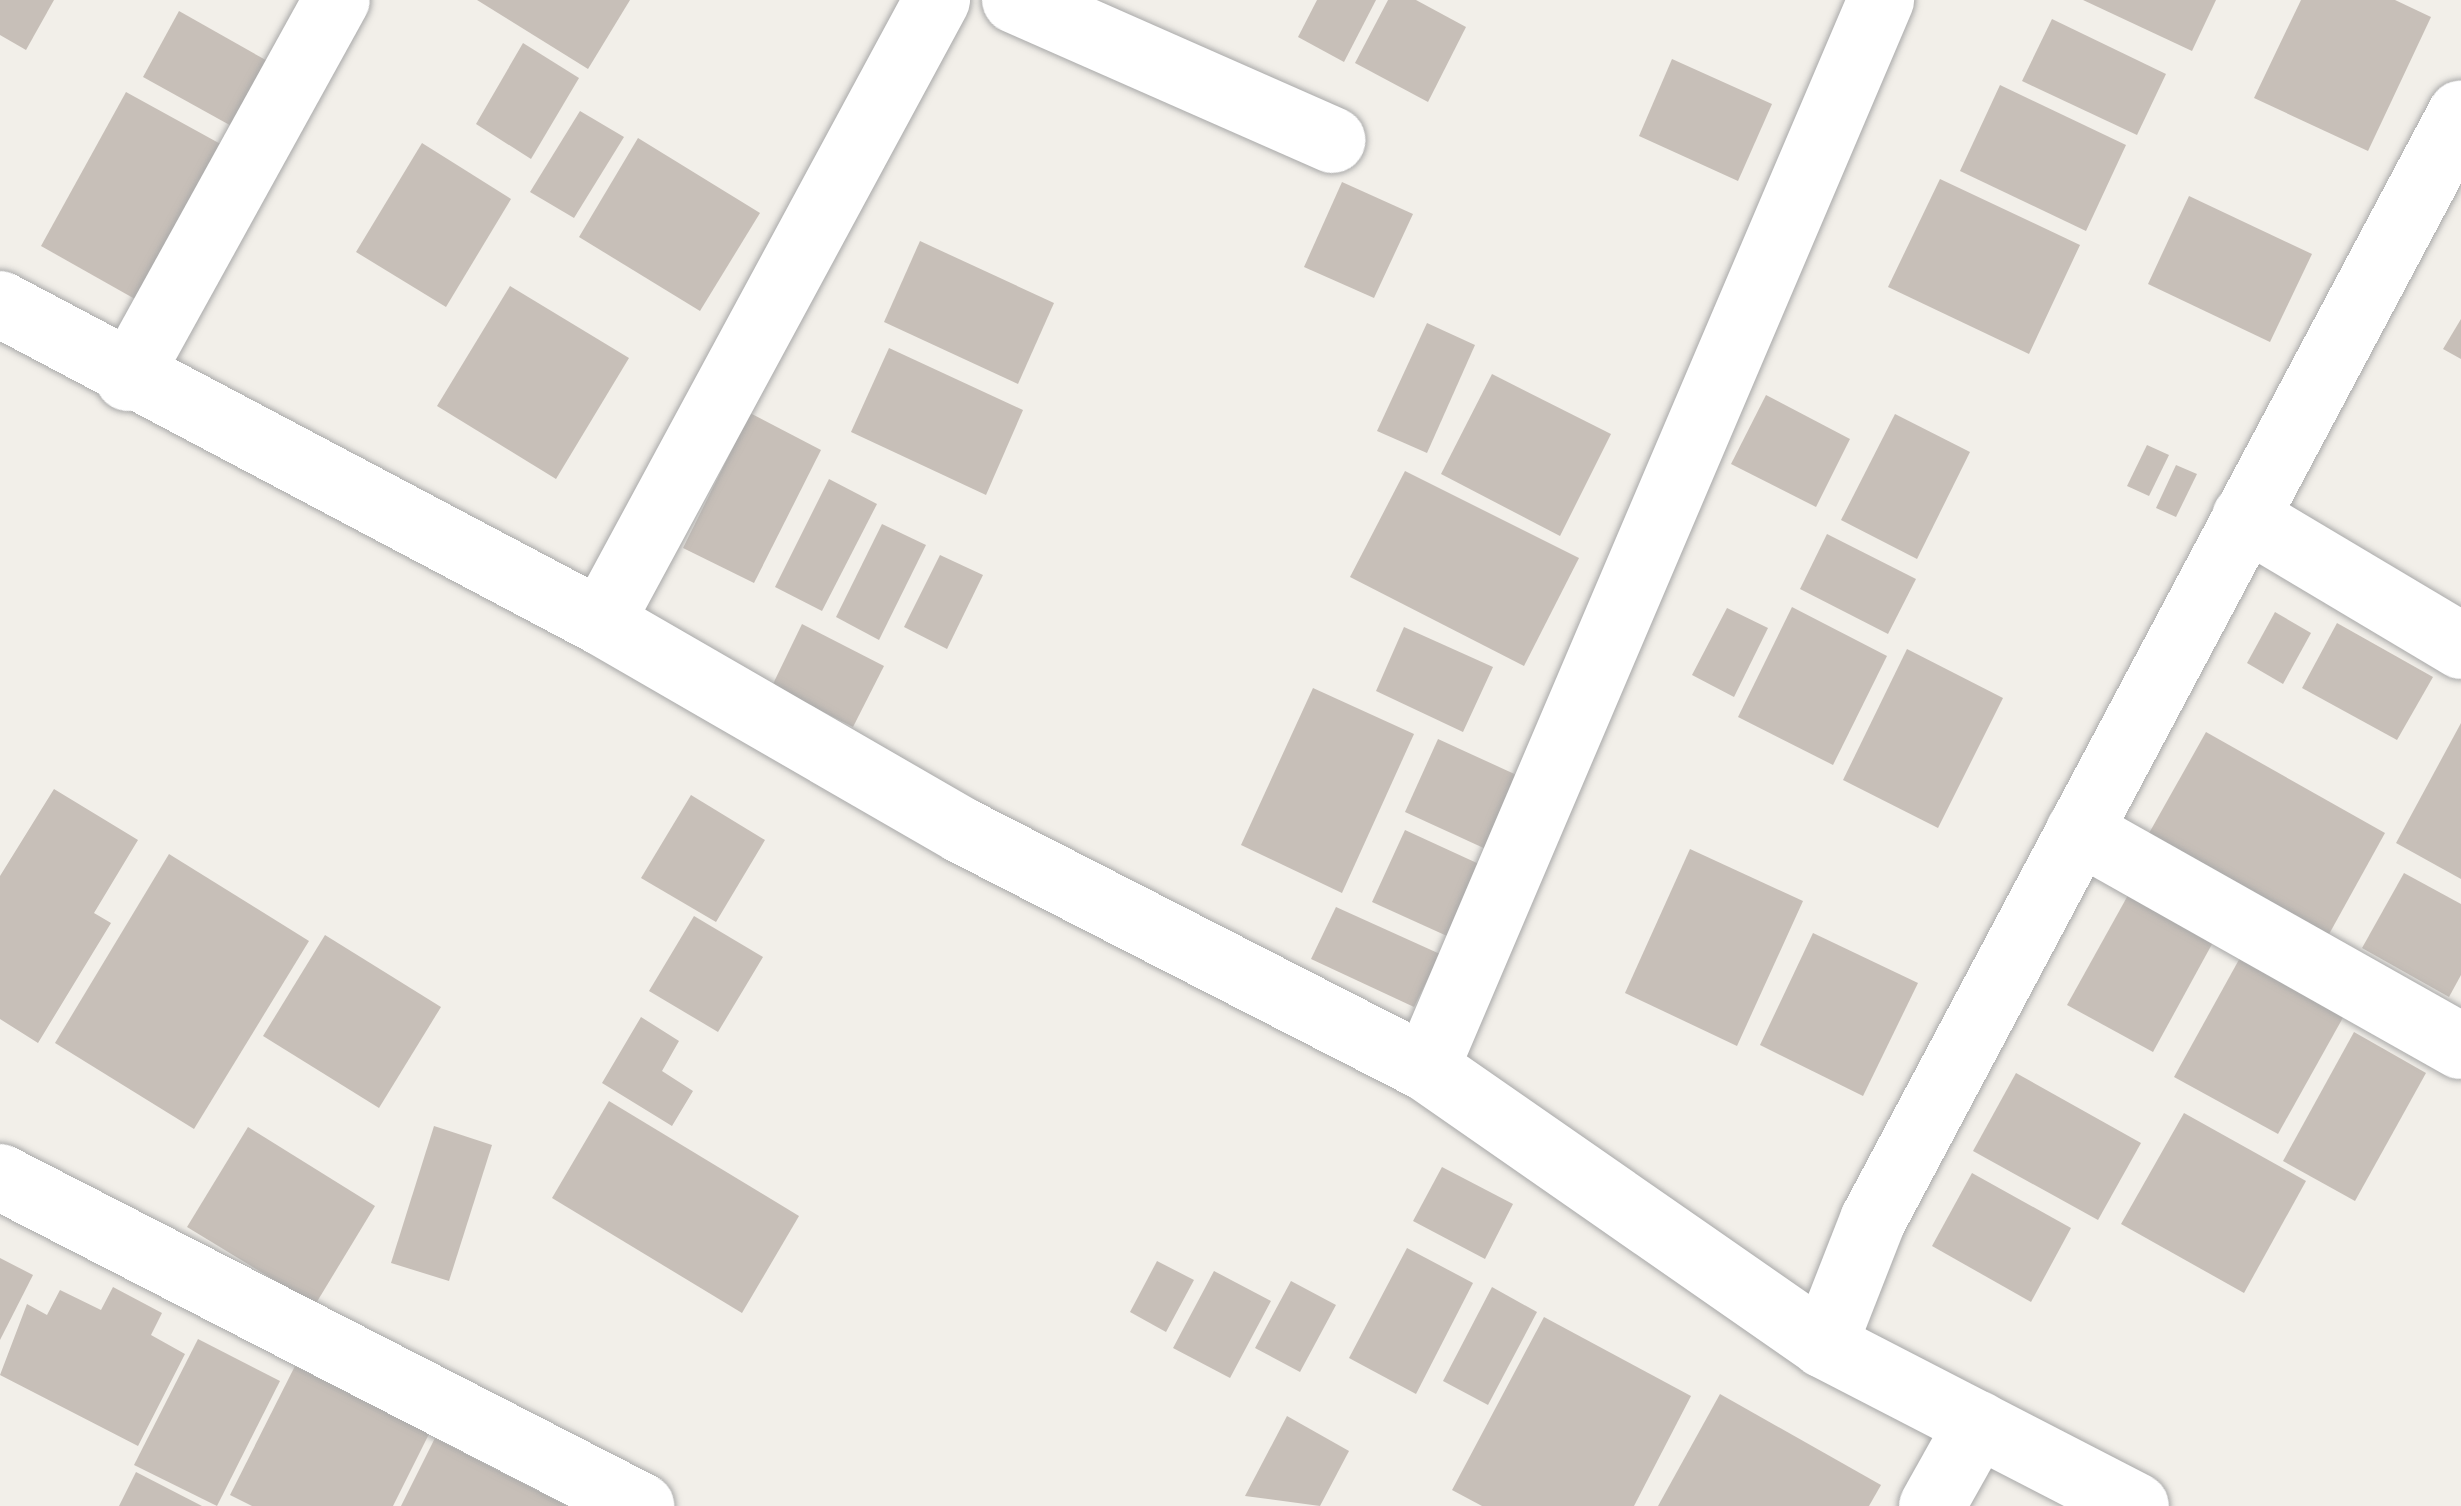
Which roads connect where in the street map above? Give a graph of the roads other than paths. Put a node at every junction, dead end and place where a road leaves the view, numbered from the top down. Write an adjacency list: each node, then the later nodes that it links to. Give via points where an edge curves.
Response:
1 (337, 0): 8 (street)
2 (937, 0): 10 (street)
3 (1015, 0): 6 (street)
4 (1881, 0): 14 (street)
5 (2455, 137): 9 (street)
6 (1333, 140)
7 (0, 304): 8 (street)
8 (128, 378): 10 (street)
9 (2246, 517): 11 (street); 12 (street)
10 (601, 622): 14 (street, via 963,831)
11 (2461, 646)
12 (2079, 831): 13 (street); 16 (street, via 1873,1220)
13 (2461, 1046)
14 (1426, 1068): 16 (street)
15 (0, 1178): 18 (street)
16 (1824, 1345): 17 (street)
17 (1978, 1424): 19 (street); 20 (street)
18 (641, 1506)
19 (1932, 1506)
20 (2136, 1506)

